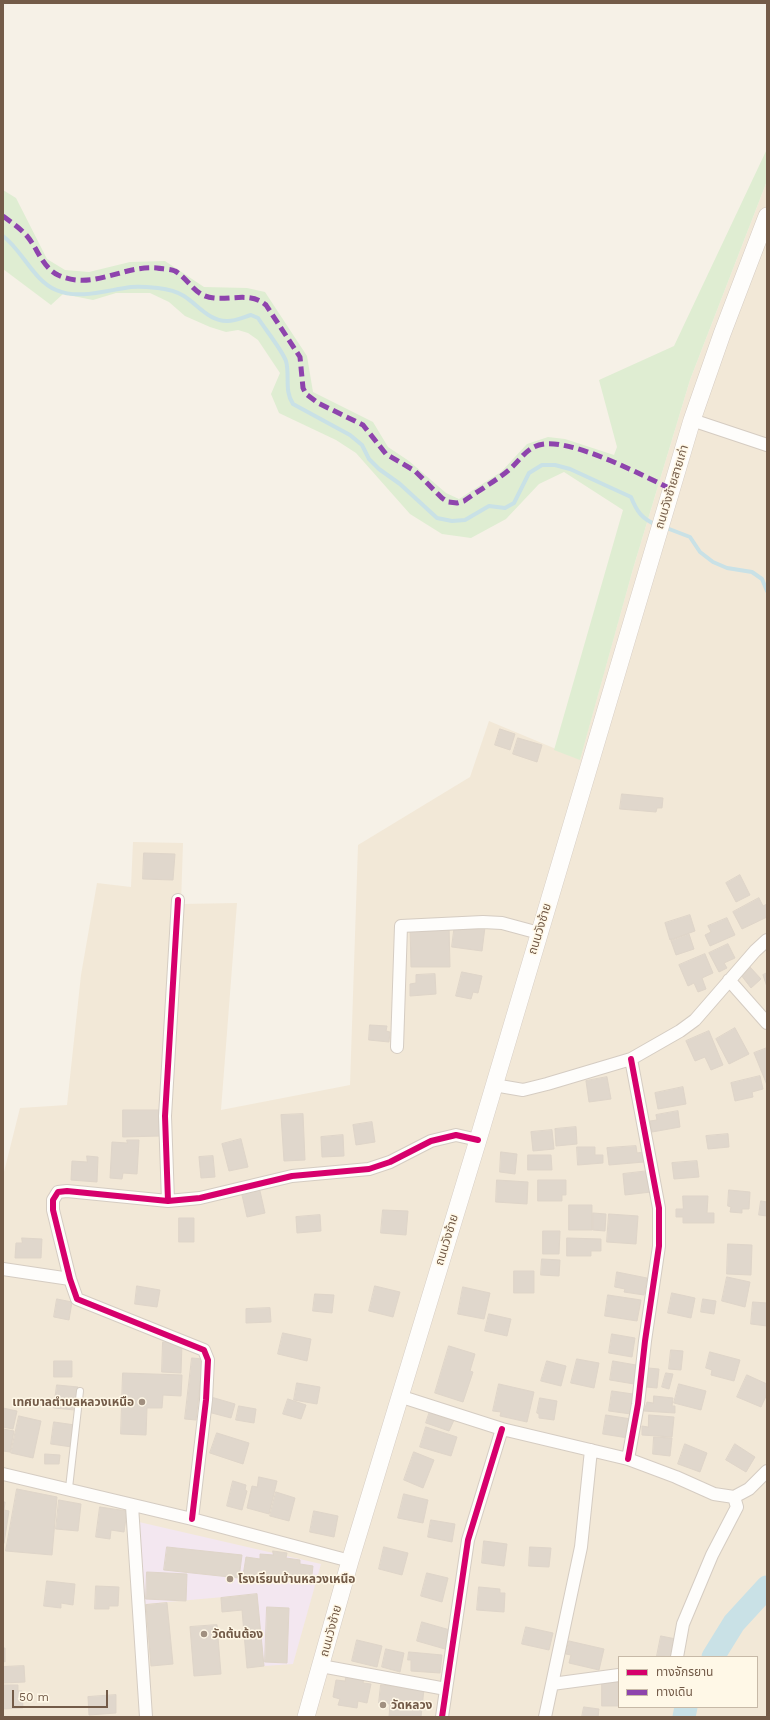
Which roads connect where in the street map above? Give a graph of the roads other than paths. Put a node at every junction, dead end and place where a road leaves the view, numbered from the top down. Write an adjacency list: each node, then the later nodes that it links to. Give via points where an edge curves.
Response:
1 (767, 216): 2 (main road, ถนนวังซ้ายสายเก่า)
2 (692, 420): 3 (street); 4 (main road, ถนนวังซ้ายสายเก่า)
3 (767, 445)
4 (590, 763): 6 (main road, ถนนวังซ้าย)
5 (178, 900): 14 (street, via 166,1116)
6 (539, 934): 10 (street, via 502,923 401,926); 12 (main road, ถนนวังซ้าย)
7 (767, 940): 8 (street)
8 (729, 980): 9 (street); 11 (street, via 695,1020)
9 (767, 1024)
10 (397, 1047)
11 (631, 1059): 12 (street, via 523,1090); 21 (street, via 657,1194 659,1246)
12 (494, 1085): 13 (main road, ถนนวังซ้าย)
13 (478, 1140): 14 (street, via 456,1135 431,1142 369,1169 292,1176 200,1198); 18 (main road, ถนนวังซ้าย)
14 (168, 1201): 16 (street, via 58,1192 53,1200 53,1210)
15 (3, 1270): 16 (street)
16 (70, 1279): 27 (street, via 77,1299 204,1350 208,1360 206,1400)
17 (80, 1391): 24 (lane)
18 (399, 1396): 19 (street); 28 (main road, ถนนวังซ้าย)
19 (502, 1429): 20 (street); 33 (street, via 468,1540)
20 (590, 1450): 21 (street); 32 (street, via 581,1547)
21 (628, 1459): 25 (street, via 676,1476 714,1494)
22 (767, 1471): 25 (street, via 749,1489)
23 (3, 1474): 24 (street)
24 (69, 1488): 26 (street)
25 (734, 1497): 29 (street, via 737,1507 712,1555 683,1624)
26 (132, 1506): 27 (street); 34 (street)
27 (192, 1519): 28 (street)
28 (350, 1561): 30 (main road, ถนนวังซ้าย)
29 (677, 1656)
30 (321, 1666): 33 (street); 35 (main road, ถนนวังซ้าย)
31 (618, 1675): 32 (street)
32 (552, 1684): 37 (street)
33 (446, 1689): 36 (street)
34 (146, 1717)
35 (306, 1717)
36 (442, 1717)
37 (546, 1717)

